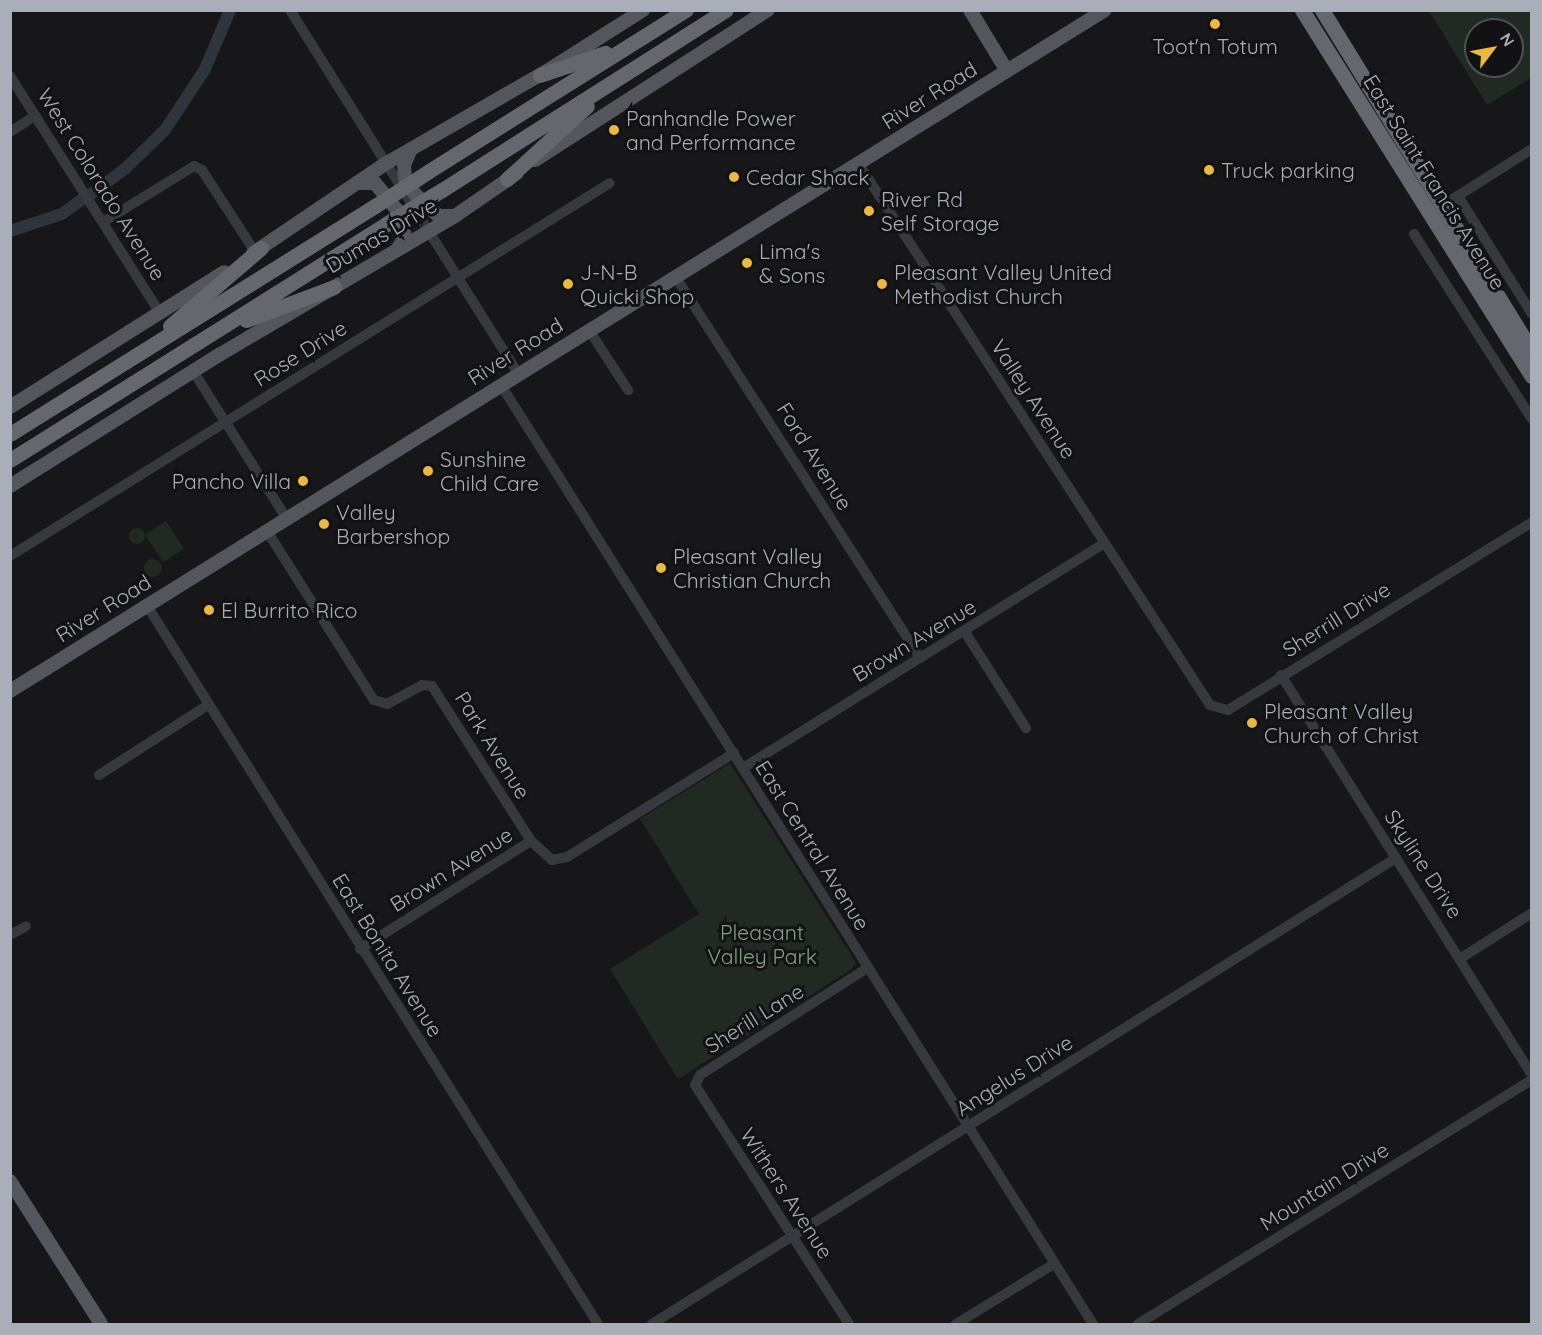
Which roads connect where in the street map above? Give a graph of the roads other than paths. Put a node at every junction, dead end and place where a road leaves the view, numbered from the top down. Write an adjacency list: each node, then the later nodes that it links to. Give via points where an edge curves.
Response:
1 (643, 10): 12 (main road)
2 (726, 10): 10 (highway)
3 (768, 10): 20 (main road, Dumas Drive)
4 (970, 10): 11 (main road)
5 (1105, 10): 11 (main road, River Road)
6 (1302, 10): 24 (highway, East Saint Francis Avenue)
7 (1322, 10): 24 (highway, East Saint Francis Avenue)
8 (294, 12): 19 (street)
9 (682, 13): 12 (highway, via 602,54); 39 (highway, bridge)
10 (632, 69): 20 (highway); 40 (highway, bridge)
11 (1007, 71): 18 (main road, River Road)
12 (540, 75): 16 (main road)
13 (10, 76): 14 (street, West Colorado Avenue)
14 (35, 116): 15 (street); 26 (street, West Colorado Avenue)
15 (10, 132)
16 (411, 149): 19 (main road); 25 (main road, via 404,165 405,178 415,194 439,216)
17 (1532, 149): 23 (street)
18 (858, 163): 31 (main road, River Road); 55 (street, Valley Avenue)
19 (385, 164): 21 (main road); 27 (street)
20 (507, 179): 25 (main road, Dumas Drive)
21 (356, 183): 29 (main road); 30 (main road, via 375,183 397,210 405,237)
22 (610, 183): 32 (street, Rose Drive)
23 (1458, 196): 24 (street); 34 (street, East Saint Francis Avenue)
24 (1435, 210): 36 (highway, East Saint Francis Avenue)
25 (455, 216): 27 (main road, Dumas Drive)
26 (102, 222): 29 (street, via 195,166 215,187); 35 (street, West Colorado Avenue)
27 (428, 231): 30 (main road, Dumas Drive); 32 (street)
28 (1414, 234): 47 (street)
29 (258, 250): 35 (main road); 39 (highway)
30 (396, 250): 33 (main road, Dumas Drive)
31 (675, 276): 37 (main road, River Road); 60 (street, Ford Avenue)
32 (458, 278): 42 (street); 48 (street, Rose Drive)
33 (334, 287): 40 (highway, via 250,318); 41 (main road, Dumas Drive)
34 (1530, 308): 36 (street)
35 (160, 312): 46 (main road)
36 (1507, 324): 38 (highway, East Saint Francis Avenue); 43 (highway, East Saint Francis Avenue)
37 (589, 330): 42 (main road, River Road); 45 (street)
38 (1532, 352)
39 (136, 356): 49 (highway)
40 (177, 356): 50 (highway)
41 (193, 371): 48 (street); 51 (main road, Dumas Drive)
42 (518, 374): 44 (main road, River Road)
43 (1532, 376)
44 (501, 385): 52 (main road, River Road); 65 (street, East Central Avenue)
45 (628, 390)
46 (10, 407)
47 (1532, 419)
48 (226, 423): 52 (street); 56 (street, Rose Drive)
49 (10, 434)
50 (10, 460)
51 (10, 486)
52 (287, 519): 54 (main road, River Road)
53 (1532, 522): 61 (street, Sherrill Drive)
54 (267, 531): 57 (main road, River Road); 68 (street, Park Avenue, via 374,699 387,704 422,685 432,686)
55 (1104, 543): 58 (street, Brown Avenue); 59 (street, Valley Avenue)
56 (10, 556)
57 (146, 604): 62 (main road, River Road); 63 (street, East Bonita Avenue)
58 (965, 632): 60 (street, Brown Avenue); 64 (street)
59 (1178, 656): 61 (street, Sherrill Drive, via 1210,705 1228,710)
60 (920, 658): 66 (street, Brown Avenue)
61 (1281, 675): 69 (street, Skyline Drive)
62 (10, 691)
63 (208, 705): 67 (street); 73 (street, East Bonita Avenue)
64 (1026, 728)
65 (734, 753): 66 (street, East Central Avenue); 68 (street, Park Avenue, via 567,857 554,861)
66 (743, 768): 75 (street, East Central Avenue)
67 (99, 775)
68 (531, 842): 73 (street, Brown Avenue)
69 (1396, 858): 74 (street, Skyline Drive); 79 (street, Angelus Drive)
70 (1532, 914): 74 (street)
71 (26, 926): 72 (street)
72 (10, 935)
73 (360, 949): 84 (street, East Bonita Avenue)
74 (1461, 958): 76 (street, Skyline Drive)
75 (866, 969): 78 (street, Sherill Lane); 79 (street, East Central Avenue)
76 (1532, 1075)
77 (1532, 1080): 89 (street, Mountain Drive)
78 (695, 1082): 81 (street, Withers Avenue)
79 (968, 1126): 81 (street, Angelus Drive); 82 (street, East Central Avenue)
80 (10, 1180): 83 (main road)
81 (792, 1237): 85 (street, Angelus Drive); 86 (street, Withers Avenue)
82 (1054, 1264): 87 (street); 88 (street, East Central Avenue)
83 (100, 1324)
84 (598, 1324)
85 (652, 1324)
86 (849, 1324)
87 (956, 1324)
88 (1093, 1324)
89 (1138, 1324)

